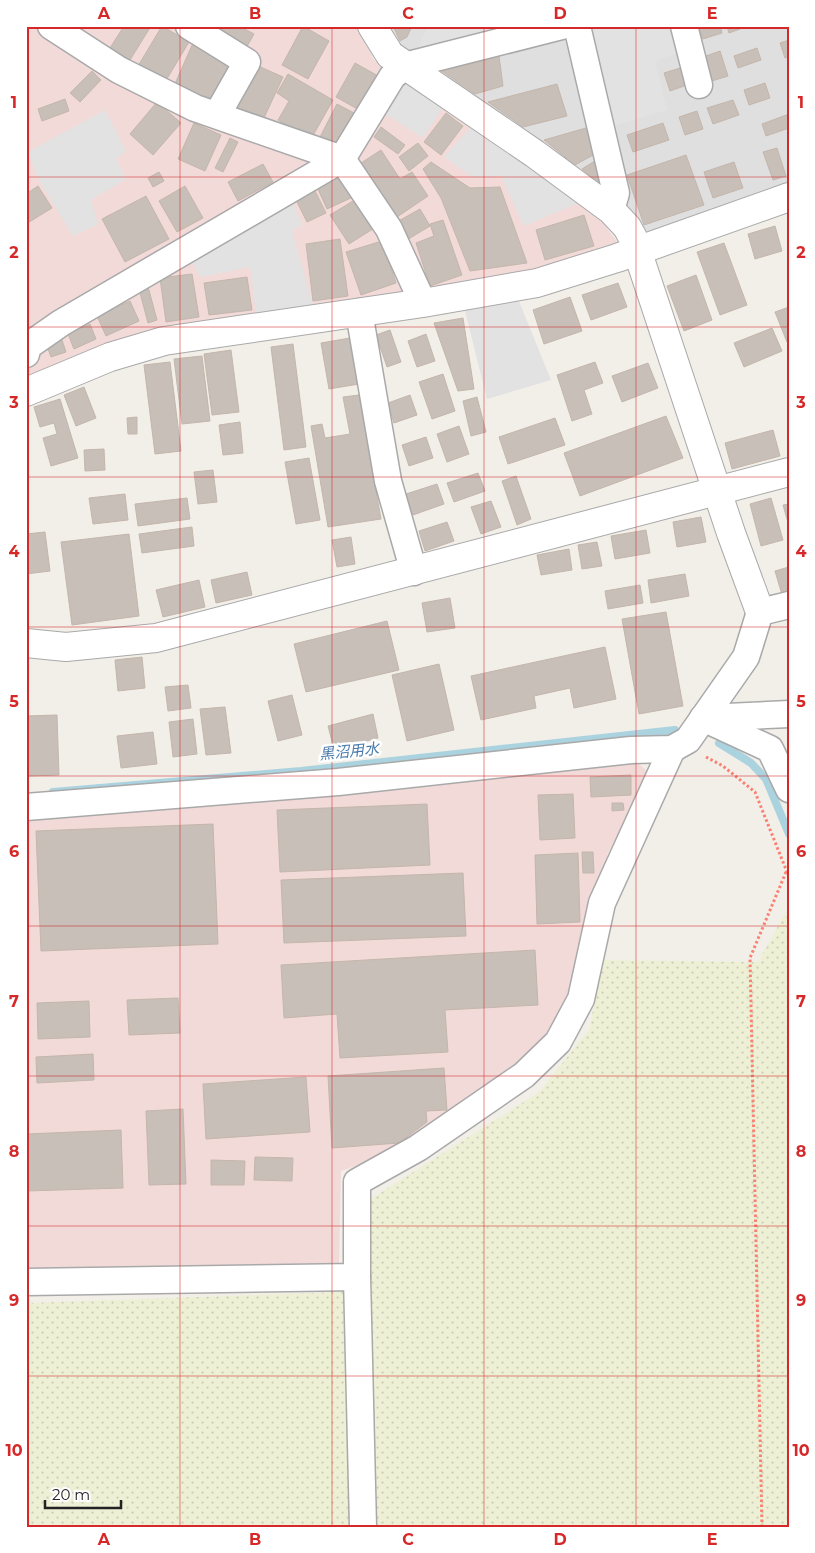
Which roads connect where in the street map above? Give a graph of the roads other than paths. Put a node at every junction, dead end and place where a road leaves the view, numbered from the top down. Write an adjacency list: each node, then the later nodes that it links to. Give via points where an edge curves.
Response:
1 (51, 26): 9 (street, via 119,70 195,108)
2 (189, 26): 9 (street, via 247,62)
3 (372, 26): 7 (street, via 383,47)
4 (562, 26): 7 (street)
5 (577, 26): 12 (street, via 616,193)
6 (684, 26): 8 (street)
7 (404, 66): 10 (street, via 392,77); 12 (street, via 535,154)
8 (699, 85)
9 (217, 115): 10 (street)
10 (342, 159): 14 (street, via 389,229); 16 (street, via 61,323 28,346)
11 (789, 197): 13 (street)
12 (611, 210): 13 (street, via 627,227)
13 (637, 251): 14 (street, via 537,284); 19 (street)
14 (423, 303): 15 (street)
15 (359, 312): 17 (street, via 164,341 110,357); 20 (street, via 388,481)
16 (26, 354)
17 (26, 392)
18 (789, 472): 19 (street)
19 (718, 490): 20 (street); 22 (street)
20 (414, 572): 23 (street, via 156,638 66,647)
21 (789, 605): 22 (street)
22 (760, 612): 25 (street, via 746,657)
23 (26, 643)
24 (789, 714): 25 (street)
25 (703, 718): 26 (street, via 688,740); 27 (street, via 770,749)
26 (672, 749): 28 (street, via 631,750 338,782); 29 (street, via 602,903 581,1000 558,1042 524,1075 418,1148 357,1182)
27 (789, 789)
28 (26, 807)
29 (357, 1277): 30 (street); 31 (street)
30 (26, 1282)
31 (363, 1527)

